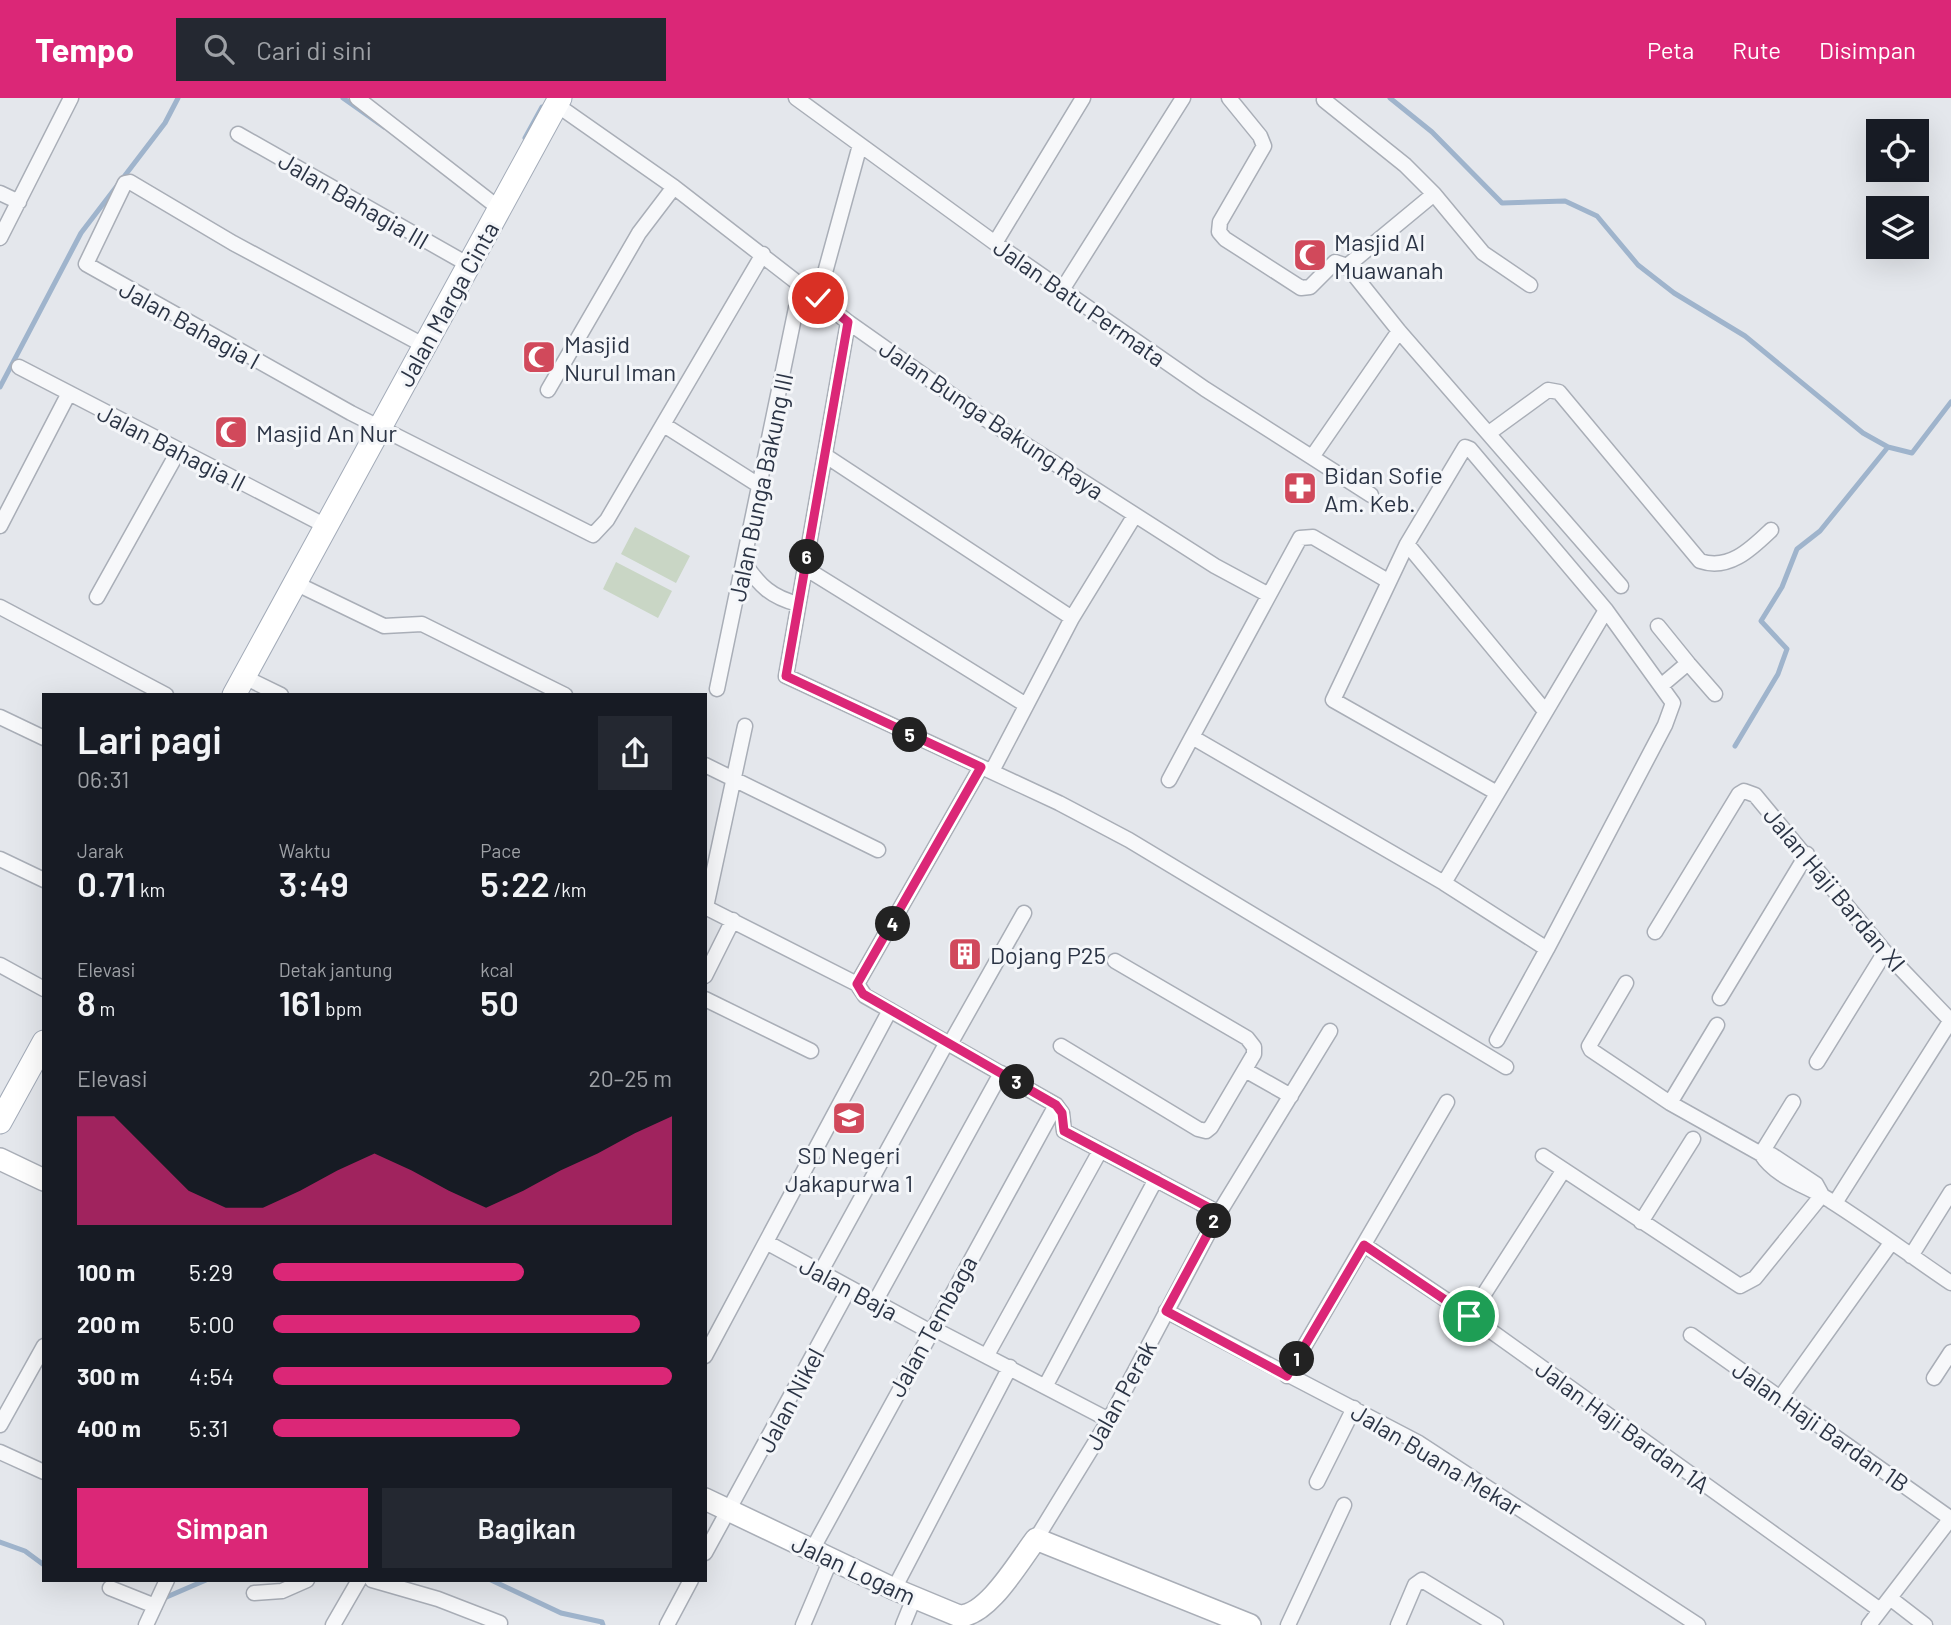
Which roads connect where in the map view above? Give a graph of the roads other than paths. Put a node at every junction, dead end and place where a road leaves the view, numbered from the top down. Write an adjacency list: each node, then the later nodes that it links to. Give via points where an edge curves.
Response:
1 (71, 98): 15 (street)
2 (357, 98): 16 (street)
3 (796, 98): 11 (street, Jalan Batu Permata)
4 (1083, 98): 18 (street)
5 (1162, 98): 9 (street)
6 (1229, 98): 21 (street, via 1264,146 1220,222 1219,232 1305,289 1335,262)
7 (1324, 100): 14 (street)
8 (559, 101): 12 (street, Jalan Bunga Bakung Raya); 16 (main road, Jalan Marga Cinta)
9 (1179, 103): 24 (street)
10 (238, 134): 20 (street, Jalan Bahagia III)
11 (860, 145): 18 (street, Jalan Batu Permata); 25 (street)
12 (674, 187): 19 (street, Jalan Bunga Bakung Raya); 30 (street, via 639,233)
13 (0, 193): 15 (street)
14 (1434, 194): 21 (street); 23 (street, via 1483,253)
15 (19, 202): 17 (street)
16 (500, 209): 20 (main road, Jalan Marga Cinta)
17 (0, 238)
18 (995, 243): 24 (street, Jalan Batu Permata)
19 (763, 254): 22 (street, Jalan Bunga Bakung Raya); 32 (street)
20 (469, 265): 28 (main road, Jalan Marga Cinta)
21 (1347, 266): 27 (street)
22 (801, 284): 25 (street, Jalan Bunga Bakung Raya); 38 (street, Jalan Bunga Bakung III)
23 (1530, 285)
24 (1062, 290): 37 (street, Jalan Batu Permata)
25 (818, 298): 26 (street, Jalan Bunga Bakung Raya)
26 (848, 322): 36 (street); 40 (street, Jalan Bunga Bakung Raya, via 990,422)
27 (1399, 331): 34 (street); 37 (street)
28 (425, 346): 33 (main road, Jalan Marga Cinta); 33 (street, Jalan Bahagia I, via 125,183 86,266)
29 (19, 367): 31 (street, Jalan Bahagia II)
30 (548, 390)
31 (69, 393): 35 (street, Jalan Bahagia II); 41 (street)
32 (664, 425): 33 (street, via 593,536); 38 (street)
33 (380, 428): 42 (main road, Jalan Marga Cinta)
34 (1489, 433): 43 (street, via 1548,390 1559,392 1700,561 1724,564); 49 (street)
35 (179, 450): 42 (street, Jalan Bahagia II); 51 (street)
36 (826, 456): 46 (street); 55 (street)
37 (1312, 457): 39 (street, Jalan Batu Permata)
38 (760, 486): 45 (street, Jalan Bunga Bakung III)
39 (1371, 495)
40 (1135, 514): 50 (street, Jalan Bunga Bakung Raya); 55 (street)
41 (0, 526)
42 (326, 526): 48 (main road, Jalan Marga Cinta)
43 (1771, 530)
44 (1407, 544): 47 (street); 54 (street, via 1460,450 1470,449); 66 (street)
45 (744, 563): 52 (street, via 762,589); 60 (street, Jalan Bunga Bakung III)
46 (804, 568): 52 (street); 65 (street)
47 (1388, 582): 50 (street, via 1306,536 1300,538); 75 (street, via 1333,700)
48 (295, 583): 59 (main road, Jalan Marga Cinta); 63 (street, via 384,626 422,624)
49 (1621, 586)
50 (1267, 594): 70 (street)
51 (97, 597)
52 (798, 604): 72 (street, via 786,676 791,681)
53 (0, 607): 61 (street)
54 (1606, 610): 58 (street); 66 (street)
55 (1072, 618): 65 (street)
56 (1658, 626): 57 (street)
57 (1688, 663): 58 (street); 64 (street)
58 (1662, 685): 86 (street, via 1673,703 1671,712)
59 (239, 686): 62 (street)
60 (717, 689)
61 (162, 693)
62 (272, 693)
63 (561, 693)
64 (1715, 694)
65 (1026, 705): 72 (street)
66 (1545, 711): 75 (street)
67 (0, 717): 69 (street)
68 (745, 726): 73 (street)
69 (42, 737)
70 (1192, 737): 74 (street); 80 (street)
71 (707, 766): 73 (street)
72 (986, 769): 92 (street); 106 (street, via 1129,840)
73 (733, 779): 76 (street); 81 (street)
74 (1168, 780)
75 (1497, 793): 80 (street)
76 (878, 850)
77 (1807, 854): 85 (street, Jalan Haji Bardan XI, via 1755,795 1744,791); 87 (street, Jalan Haji Bardan XI); 94 (street)
78 (0, 859): 79 (street)
79 (42, 879)
80 (1444, 883): 86 (street)
81 (707, 898)
82 (707, 908): 84 (street)
83 (1024, 913): 101 (street)
84 (733, 920): 90 (street); 92 (street)
85 (1655, 932)
86 (1547, 949): 100 (street)
87 (1885, 952): 97 (street, Jalan Haji Bardan XI); 105 (street)
88 (1115, 961): 107 (street, via 1247,1038 1254,1054)
89 (0, 965): 93 (street)
90 (707, 972)
91 (1626, 983): 111 (street, via 1590,1046)
92 (857, 984): 96 (street, via 865,996)
93 (42, 988)
94 (1720, 998)
95 (707, 1000): 104 (street)
96 (890, 1010): 101 (street); 130 (street)
97 (1951, 1021): 127 (street)
98 (1717, 1025): 111 (street)
99 (1330, 1031): 109 (street, Jalan Perak)
100 (1497, 1040)
101 (948, 1043): 108 (street); 134 (street)
102 (42, 1046): 115 (main road)
103 (1060, 1046): 107 (street, via 1206,1131)
104 (811, 1051)
105 (1817, 1062)
106 (1506, 1067)
107 (1245, 1070): 109 (street)
108 (1001, 1073): 113 (street); 137 (street)
109 (1291, 1096): 128 (street, Jalan Perak)
110 (1447, 1102): 132 (street)
111 (1670, 1102): 119 (street)
112 (1793, 1102): 119 (street)
113 (1056, 1105): 114 (street, Jalan Tembaga); 116 (street)
114 (1046, 1121): 116 (street); 140 (street, Jalan Tembaga)
115 (0, 1122)
116 (1064, 1131): 118 (street)
117 (1693, 1139): 129 (street)
118 (1100, 1152): 124 (street); 145 (street)
119 (1761, 1154): 126 (street, via 1771,1154 1807,1178)
120 (1543, 1156): 122 (street)
121 (0, 1159): 123 (street)
122 (1563, 1171): 129 (street); 139 (street)
123 (42, 1179)
124 (1156, 1179): 128 (street); 149 (street)
125 (1951, 1192): 133 (street)
126 (1822, 1195): 127 (street); 129 (street, via 1745,1286)
127 (1835, 1203): 131 (street)
128 (1219, 1213): 138 (street, Jalan Perak)
129 (1641, 1222)
130 (766, 1242): 134 (street, Jalan Baja); 143 (street)
131 (1891, 1243): 133 (street); 150 (street)
132 (1364, 1245): 139 (street, Jalan Haji Bardan 1A); 147 (street)
133 (1911, 1256): 135 (street)
134 (820, 1273): 136 (street, Jalan Baja)
135 (1951, 1283)
136 (849, 1289): 137 (street, Jalan Baja); 159 (street, Jalan Nikel)
137 (875, 1302): 140 (street, Jalan Baja)
138 (1166, 1311): 147 (street, Jalan Buana Mekar); 152 (street, Jalan Perak)
139 (1469, 1316): 176 (street, Jalan Haji Bardan 1A)
140 (929, 1331): 145 (street, Jalan Baja); 163 (street, Jalan Tembaga)
141 (1691, 1335): 150 (street, Jalan Haji Bardan 1B)
142 (42, 1350): 153 (street)
143 (707, 1352)
144 (1951, 1352): 148 (street)
145 (988, 1355): 146 (street, Jalan Baja)
146 (1010, 1367): 149 (street, Jalan Baja); 171 (street)
147 (1287, 1376): 151 (street, Jalan Buana Mekar)
148 (1934, 1378)
149 (1046, 1385): 152 (street, Jalan Baja)
150 (1780, 1398): 160 (street, Jalan Haji Bardan 1B)
151 (1354, 1408): 156 (street); 188 (street, Jalan Buana Mekar, via 1419,1443)
152 (1109, 1420): 161 (street, Jalan Perak)
153 (0, 1425)
154 (0, 1452): 155 (street)
155 (42, 1471)
156 (1317, 1482)
157 (707, 1500): 159 (street, Jalan Logam)
158 (1344, 1505): 185 (street)
159 (729, 1511): 162 (street, Jalan Nikel); 163 (street, Jalan Logam)
160 (1951, 1518): 174 (street)
161 (1036, 1539): 177 (street, Jalan Logam); 184 (street)
162 (707, 1550)
163 (812, 1550): 164 (street, Jalan Logam)
164 (831, 1559): 171 (street, Jalan Logam); 182 (street)
165 (166, 1582): 175 (street)
166 (302, 1582): 172 (street, via 282,1591)
167 (358, 1582): 180 (street)
168 (379, 1582): 178 (street)
169 (690, 1582): 181 (street)
170 (110, 1588): 175 (street)
171 (894, 1589): 173 (street, Jalan Logam)
172 (254, 1593)
173 (914, 1598): 177 (street, Jalan Logam); 183 (street)
174 (1890, 1598): 176 (street); 190 (street)
175 (157, 1602): 179 (street)
176 (1880, 1611): 189 (street)
177 (970, 1620)
178 (500, 1623)
179 (146, 1625)
180 (333, 1625)
181 (667, 1625)
182 (803, 1625)
183 (903, 1625)
184 (1250, 1625)
185 (1288, 1625)
186 (1398, 1625): 187 (street, via 1415,1585 1422,1580)
187 (1496, 1625)
188 (1698, 1625)
189 (1870, 1625)
190 (1925, 1625)

